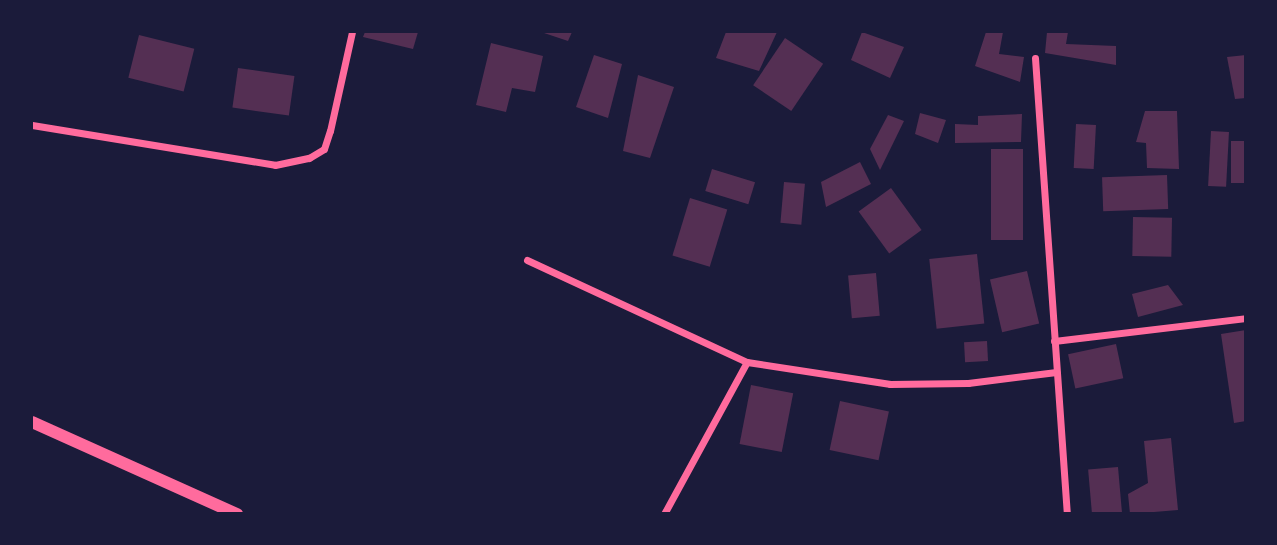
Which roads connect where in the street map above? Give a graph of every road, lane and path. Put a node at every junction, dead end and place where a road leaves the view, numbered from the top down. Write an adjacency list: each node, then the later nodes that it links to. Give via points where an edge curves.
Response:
1 (352, 32): 3 (street, via 324,149 309,158 275,165)
2 (1035, 58): 6 (street)
3 (32, 125)
4 (527, 260): 7 (street)
5 (1245, 318): 6 (street)
6 (1054, 341): 8 (street)
7 (747, 362): 8 (street, via 890,384 968,383); 11 (street)
8 (1056, 372): 12 (street)
9 (32, 422): 10 (street)
10 (237, 513)
11 (664, 513)
12 (1067, 513)

